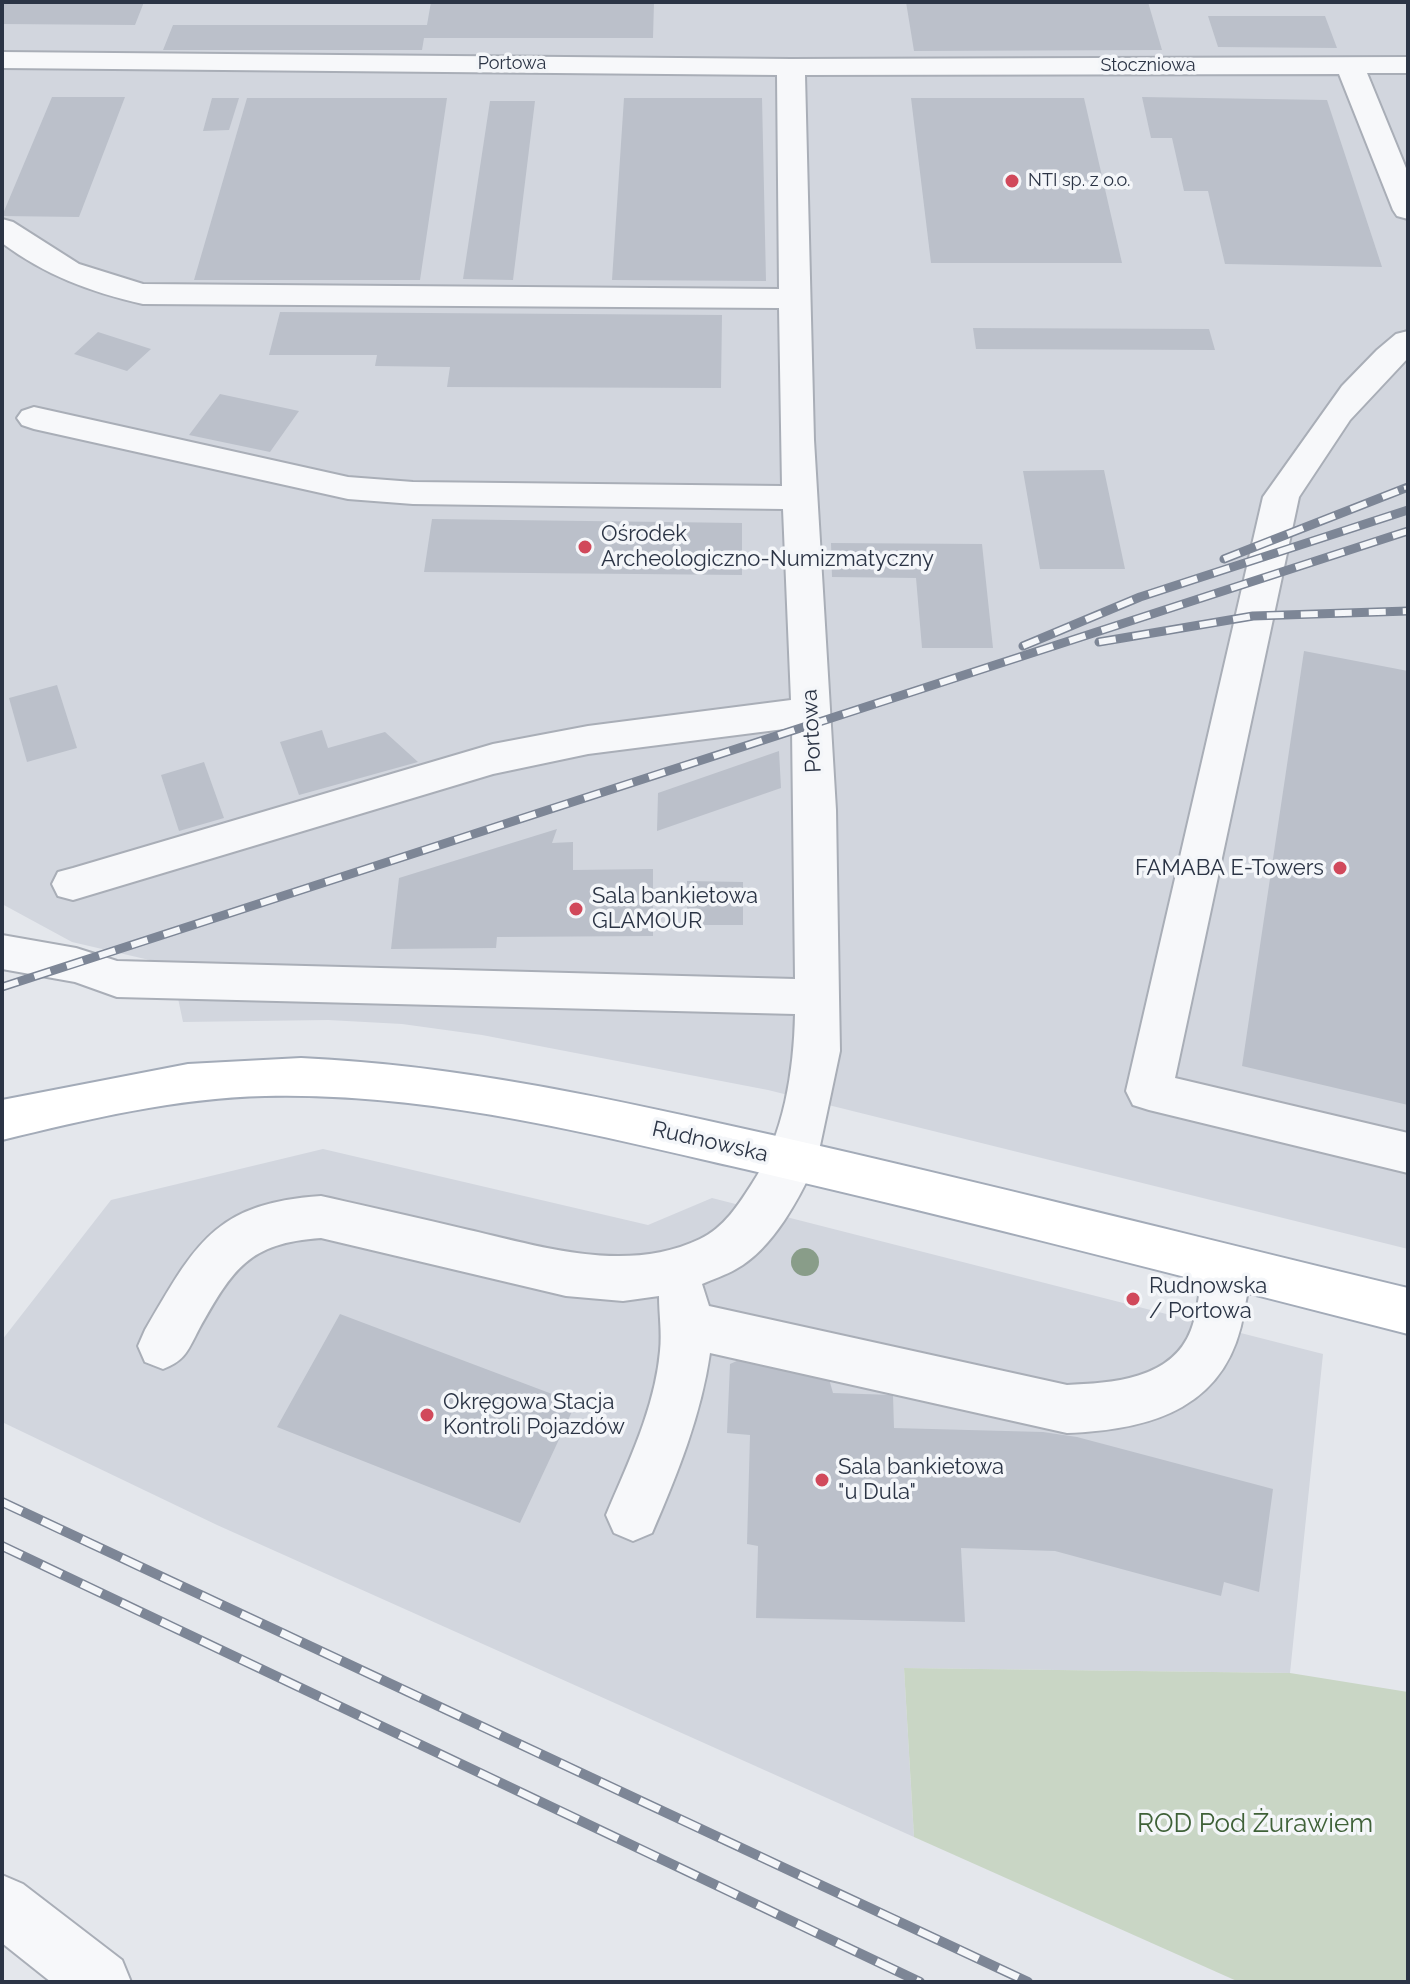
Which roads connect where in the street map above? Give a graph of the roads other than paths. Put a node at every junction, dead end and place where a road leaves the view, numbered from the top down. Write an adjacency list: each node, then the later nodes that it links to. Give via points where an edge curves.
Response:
1 (2, 60): 4 (street, Portowa)
2 (1350, 65): 3 (street, Stoczniowa); 4 (street, Stoczniowa); 5 (street)
3 (1408, 65)
4 (791, 67): 7 (street, Portowa)
5 (1408, 210)
6 (2, 228): 7 (street, via 72,276 143,294)
7 (797, 299): 10 (street, Portowa)
8 (1408, 341): 16 (street, via 1379,363 1313,445 1281,497 1149,1091)
9 (34, 418): 10 (street, via 348,488)
10 (800, 498): 11 (street, Portowa)
11 (811, 712): 12 (street, via 588,740 493,759); 14 (street, Portowa)
12 (73, 884)
13 (2, 952): 14 (street, via 76,965 117,979)
14 (817, 997): 17 (street, Portowa, via 817,1051)
15 (2, 1120): 17 (main road, Rudnowska, via 188,1082 297,1076 408,1082 518,1099)
16 (1408, 1153)
17 (794, 1160): 18 (main road, Rudnowska); 19 (street, via 751,1227 721,1253)
18 (1227, 1267): 20 (main road, Rudnowska); 21 (street, via 1215,1337 1198,1365 1166,1391 1118,1407 1053,1406)
19 (678, 1271): 21 (street); 22 (street, via 623,1279 566,1274 321,1217 291,1217 254,1227 219,1251)
20 (1408, 1311)
21 (689, 1325): 23 (street, via 683,1381)
22 (163, 1346)
23 (633, 1515)
24 (2, 1905): 25 (street)
25 (100, 1982)

